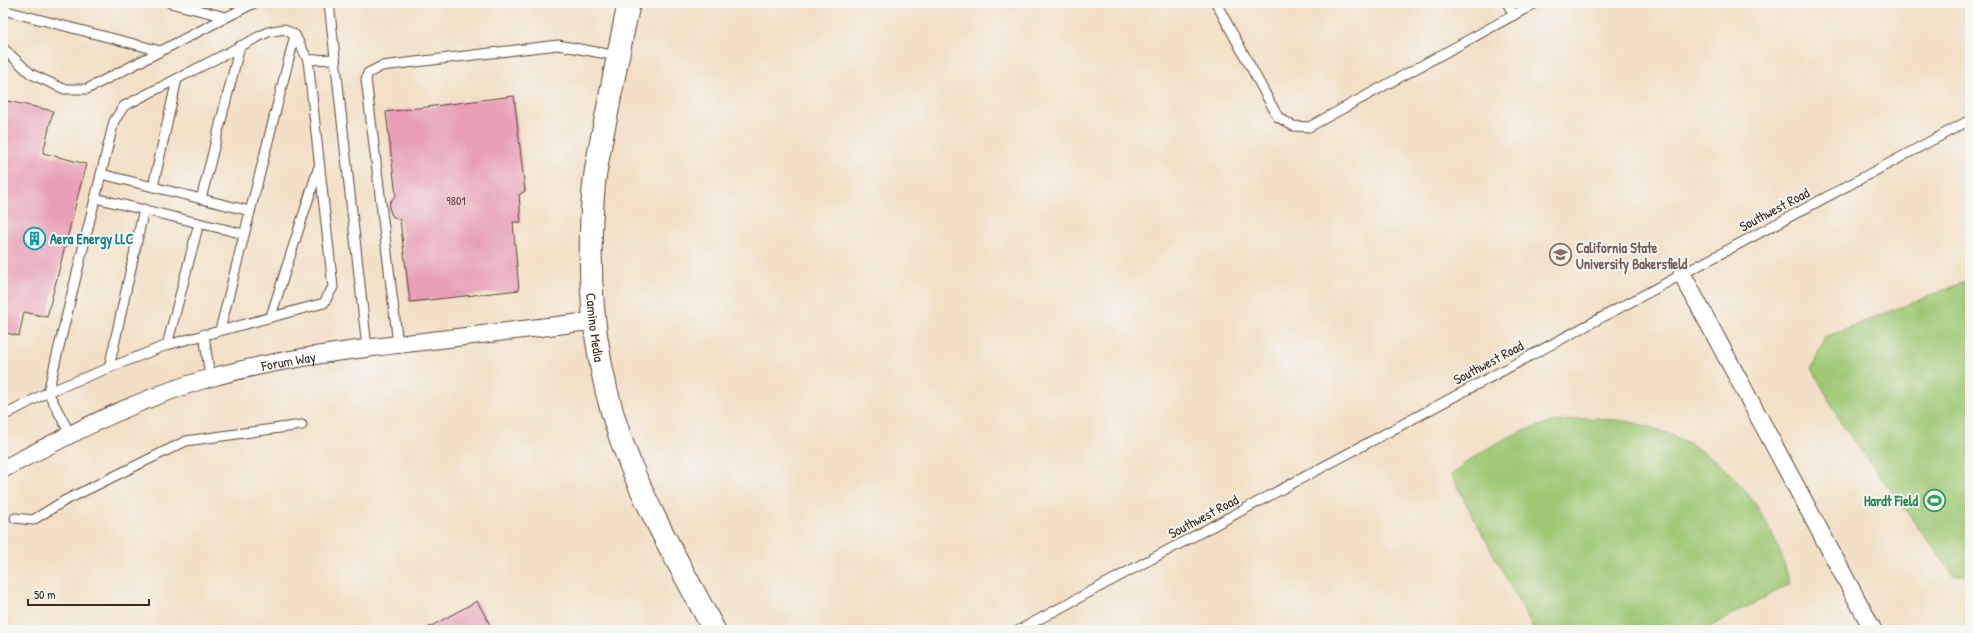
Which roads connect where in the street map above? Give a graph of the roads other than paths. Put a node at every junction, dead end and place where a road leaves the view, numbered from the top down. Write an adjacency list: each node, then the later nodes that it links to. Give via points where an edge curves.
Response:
1 (170, 3): 10 (lane)
2 (254, 3): 10 (lane)
3 (328, 3): 16 (lane)
4 (629, 3): 15 (street, Camino Media)
5 (1216, 3): 9 (lane, via 1278,116 1293,126 1309,127)
6 (1507, 3): 9 (lane)
7 (1536, 3): 9 (lane)
8 (3, 10): 14 (lane)
9 (1514, 15)
10 (226, 17): 14 (lane)
11 (295, 35): 12 (lane, via 284,28 268,32); 17 (lane); 26 (lane)
12 (240, 46): 18 (lane); 24 (lane)
13 (3, 48): 14 (lane, via 31,74 64,90 87,89)
14 (161, 51)
15 (618, 56): 31 (street, Camino Media, via 594,183 590,232); 35 (lane, via 558,45 382,66 368,73 367,87)
16 (335, 59): 17 (lane); 36 (lane)
17 (308, 60): 20 (lane)
18 (177, 79): 21 (lane, via 124,106 114,121); 22 (lane)
19 (1970, 120): 29 (lane, Southwest Road)
20 (319, 166): 30 (lane); 30 (lane, via 333,287 324,303)
21 (101, 174): 22 (lane); 23 (lane)
22 (153, 187): 24 (lane)
23 (95, 198): 25 (lane); 39 (lane)
24 (202, 199): 26 (lane)
25 (144, 209): 27 (lane); 37 (lane)
26 (250, 211): 28 (lane)
27 (199, 223): 28 (lane); 34 (lane)
28 (244, 234): 32 (lane)
29 (1682, 274): 46 (lane, Southwest Road); 47 (street)
30 (271, 316): 32 (lane)
31 (594, 321): 35 (street, Forum Way); 45 (street, Camino Media, via 602,370 630,464)
32 (220, 330): 33 (lane)
33 (204, 334): 34 (lane); 38 (lane)
34 (167, 344): 37 (lane)
35 (398, 344): 36 (street, Forum Way)
36 (367, 348): 38 (street, Forum Way, via 301,357)
37 (109, 368): 39 (lane)
38 (210, 378): 42 (street, Forum Way, via 152,398)
39 (48, 392): 40 (lane); 42 (lane)
40 (3, 416)
41 (302, 425): 44 (lane, via 186,441 64,501 33,520)
42 (70, 434): 43 (street, Forum Way)
43 (3, 469)
44 (15, 518)
45 (714, 630)
46 (1019, 630)
47 (1873, 630)

